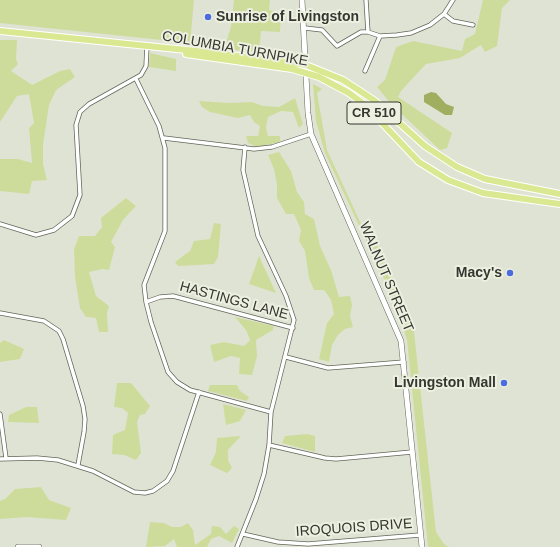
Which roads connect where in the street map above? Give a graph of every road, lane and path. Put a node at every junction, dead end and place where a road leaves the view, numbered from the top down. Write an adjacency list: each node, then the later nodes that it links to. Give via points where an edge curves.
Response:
1 (302, 0): 6 (street, WALNUT STREET)
2 (366, 0): 8 (street)
3 (454, 0): 4 (street)
4 (444, 14): 5 (street, via 453,21); 9 (street, via 430,25 412,33)
5 (473, 25)
6 (304, 28): 8 (street, via 322,30 337,46 356,33); 11 (street, WALNUT STREET)
7 (0, 31): 10 (main road, CR 510)
8 (368, 32): 9 (street)
9 (380, 36): 12 (street)
10 (147, 46): 11 (main road, COLUMBIA TURNPIKE / CR 510); 13 (main road, COLUMBIA TURNPIKE / CR 510, via 206,58); 14 (street, via 146,66)
11 (306, 65): 13 (street, WALNUT STREET); 18 (main road, COLUMBIA TURNPIKE / CR 510, via 343,80 365,94 391,114 428,149 457,167 493,182)
12 (365, 71)
13 (306, 72): 15 (street, WALNUT STREET); 19 (main road, COLUMBIA TURNPIKE / CR 510, via 334,84 365,104 419,162 448,180 483,193)
14 (136, 79): 16 (street); 20 (street, via 89,104 80,112 76,125 80,195 69,219 50,232 36,235)
15 (311, 134): 17 (street, via 265,149); 25 (street, WALNUT STREET, via 397,328)
16 (164, 138): 17 (street); 21 (street, via 165,231 144,285)
17 (245, 147): 23 (street, via 242,170 258,236 291,308)
18 (560, 194)
19 (560, 204)
20 (0, 224)
21 (146, 302): 23 (street, HASTINGS LANE, via 173,296); 26 (street, via 168,372 183,386)
22 (0, 312): 33 (street, via 44,321 59,330 85,419)
23 (293, 328): 24 (street)
24 (286, 357): 25 (street, via 328,368); 27 (street)
25 (404, 362): 30 (street, WALNUT STREET)
26 (199, 392): 27 (street); 33 (street, via 173,471 160,488 145,493 134,492)
27 (271, 412): 29 (street)
28 (0, 414): 31 (street)
29 (269, 445): 30 (street, via 336,459); 34 (street, via 264,474)
30 (412, 452): 35 (street, WALNUT STREET)
31 (6, 458): 32 (street); 33 (street, via 58,460)
32 (0, 459)
33 (78, 465)
34 (242, 534): 35 (street, IROQUOIS DRIVE, via 278,542 308,544); 38 (street)
35 (420, 535): 39 (street, WALNUT STREET)
36 (18, 547): 37 (street)
37 (39, 547)
38 (237, 547)
39 (422, 547)

